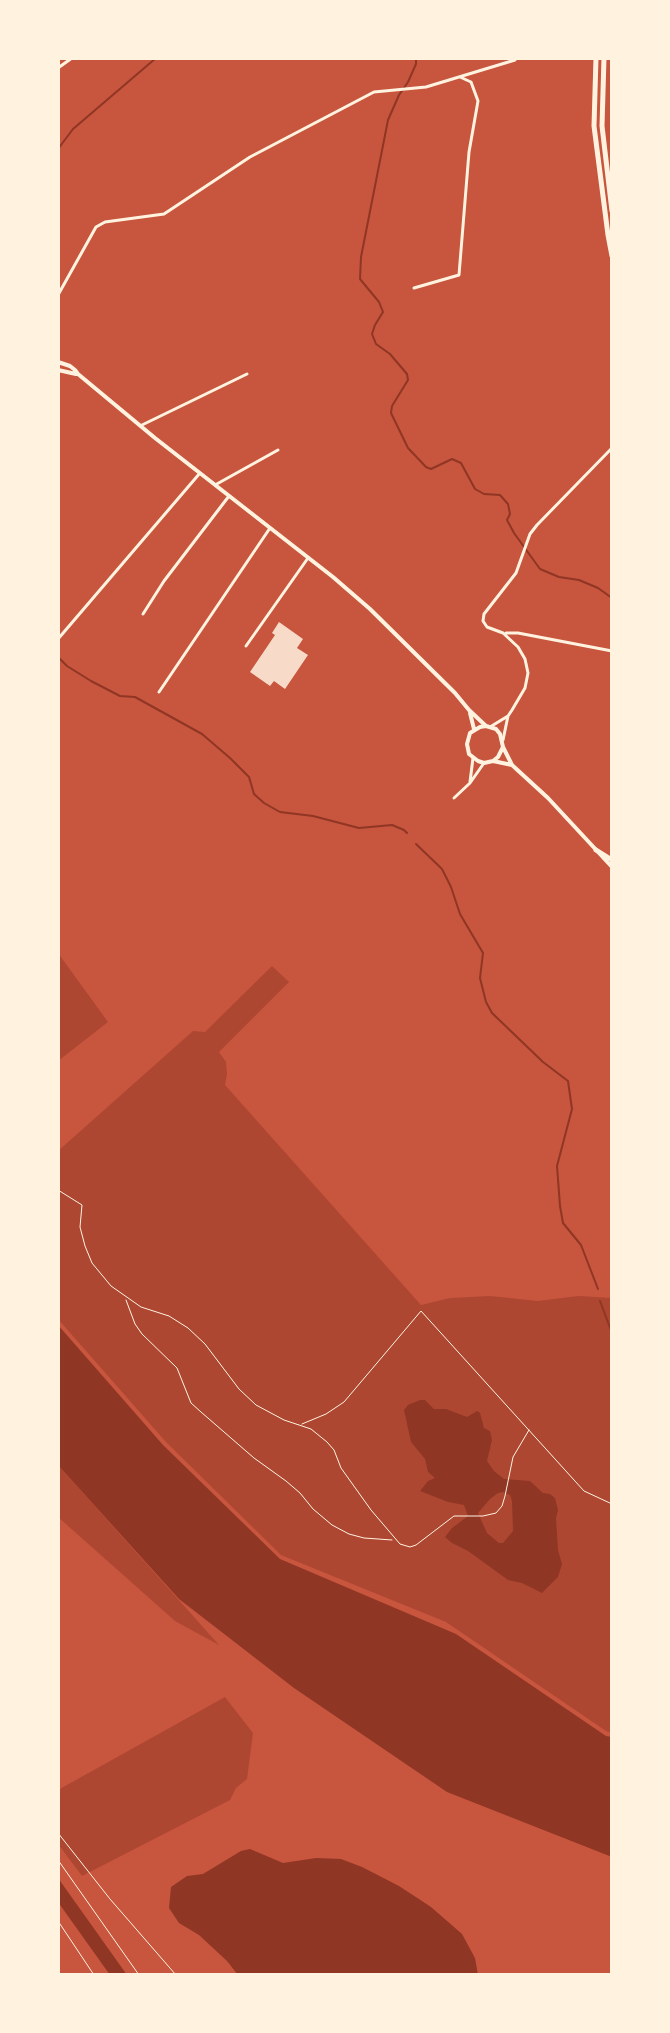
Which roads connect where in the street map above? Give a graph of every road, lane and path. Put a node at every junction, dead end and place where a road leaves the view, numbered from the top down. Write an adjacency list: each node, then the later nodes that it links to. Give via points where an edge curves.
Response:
1 (72, 58): 5 (street)
2 (596, 58): 8 (highway, via 594,126)
3 (604, 58): 7 (highway, via 602,126)
4 (515, 60): 6 (street)
5 (58, 68)
6 (460, 77): 9 (street, via 471,82 478,101 459,275); 10 (street, via 426,87 374,92 250,157 164,214 105,222 96,227)
7 (612, 211)
8 (612, 256)
9 (414, 288)
10 (58, 295)
11 (58, 362): 13 (street)
12 (58, 370): 13 (street)
13 (78, 374): 15 (street)
14 (247, 374): 15 (street)
15 (142, 425): 18 (street)
16 (612, 448): 24 (street, via 537,525 516,573 484,614 487,627)
17 (278, 450): 19 (street)
18 (200, 473): 19 (street); 26 (street)
19 (215, 485): 20 (street)
20 (229, 496): 21 (street); 23 (street)
21 (270, 528): 22 (street); 30 (street)
22 (308, 558): 28 (street); 31 (street, via 370,609)
23 (143, 614)
24 (503, 633): 25 (street); 27 (street)
25 (522, 634): 27 (street); 29 (street)
26 (58, 639)
27 (516, 645): 32 (street, via 528,673)
28 (246, 646)
29 (612, 651)
30 (159, 692)
31 (469, 710): 33 (street); 34 (street)
32 (508, 716): 33 (street); 35 (street)
33 (488, 726): 34 (street); 35 (street)
34 (474, 729): 37 (street, via 467,744)
35 (503, 740): 36 (street)
36 (503, 747): 38 (street); 40 (street)
37 (473, 758): 39 (street); 41 (street)
38 (493, 761): 39 (street); 40 (street)
39 (484, 763): 41 (street)
40 (512, 765): 43 (street)
41 (470, 783): 42 (street)
42 (454, 798)
43 (596, 850): 44 (highway); 45 (street)
44 (612, 860)
45 (612, 867)
46 (58, 1190): 47 (path, via 82,1205 80,1227 92,1263)
47 (124, 1297): 48 (path, via 188,1328 256,1405); 51 (path, via 135,1324 177,1368 191,1403 201,1412 332,1525 364,1538)
48 (300, 1425): 49 (path, via 344,1402 421,1311); 51 (path, via 334,1450 341,1468)
49 (529, 1430): 50 (path, via 584,1491); 51 (path, via 513,1457 496,1513 454,1516 410,1547)
50 (612, 1504)
51 (395, 1539)
52 (58, 1833): 57 (path)
53 (58, 1860): 56 (path)
54 (58, 1921): 55 (path)
55 (94, 1975)
56 (139, 1975)
57 (176, 1975)

